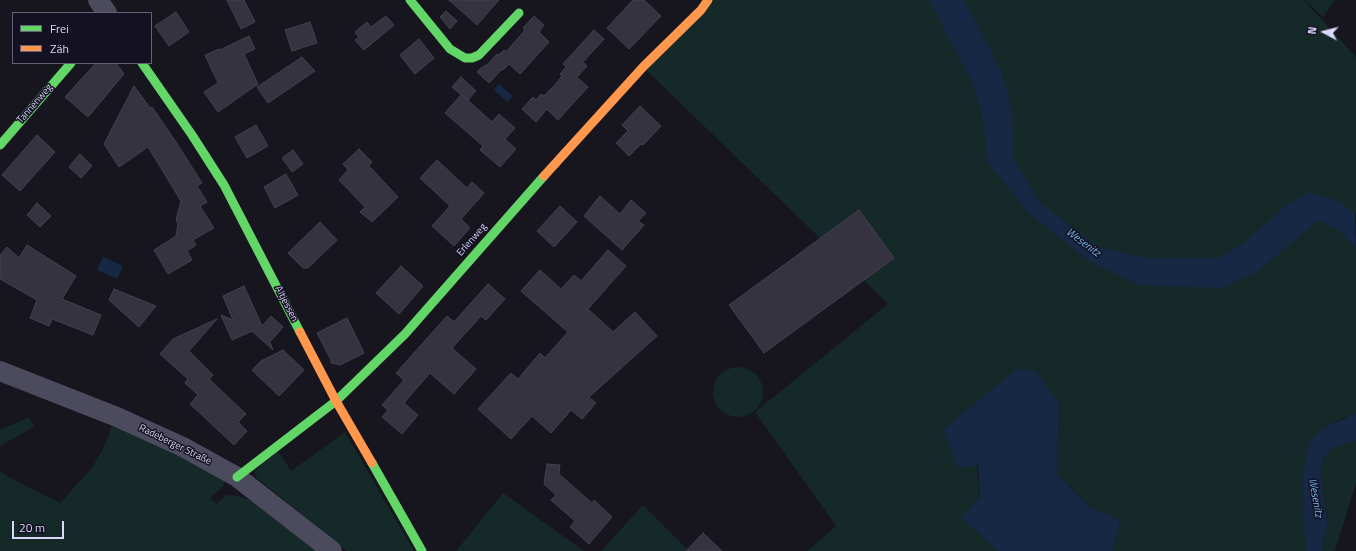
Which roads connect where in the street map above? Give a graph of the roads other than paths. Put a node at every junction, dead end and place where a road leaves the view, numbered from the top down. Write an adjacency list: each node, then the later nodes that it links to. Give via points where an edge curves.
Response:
1 (410, 0): 3 (street, via 450,49 465,58 479,55)
2 (708, 0): 8 (street, Erlenweg, via 702,10 643,67 405,334)
3 (519, 13)
4 (70, 64): 6 (street, Tannenweg)
5 (143, 64): 8 (street, Altjessen, via 224,185)
6 (0, 144)
7 (0, 370): 9 (street, Radeberger Straße, via 154,433)
8 (336, 401): 9 (street, Erlenweg); 11 (street, Altjessen)
9 (238, 477): 10 (street, Radeberger Straße)
10 (332, 551)
11 (422, 551)

